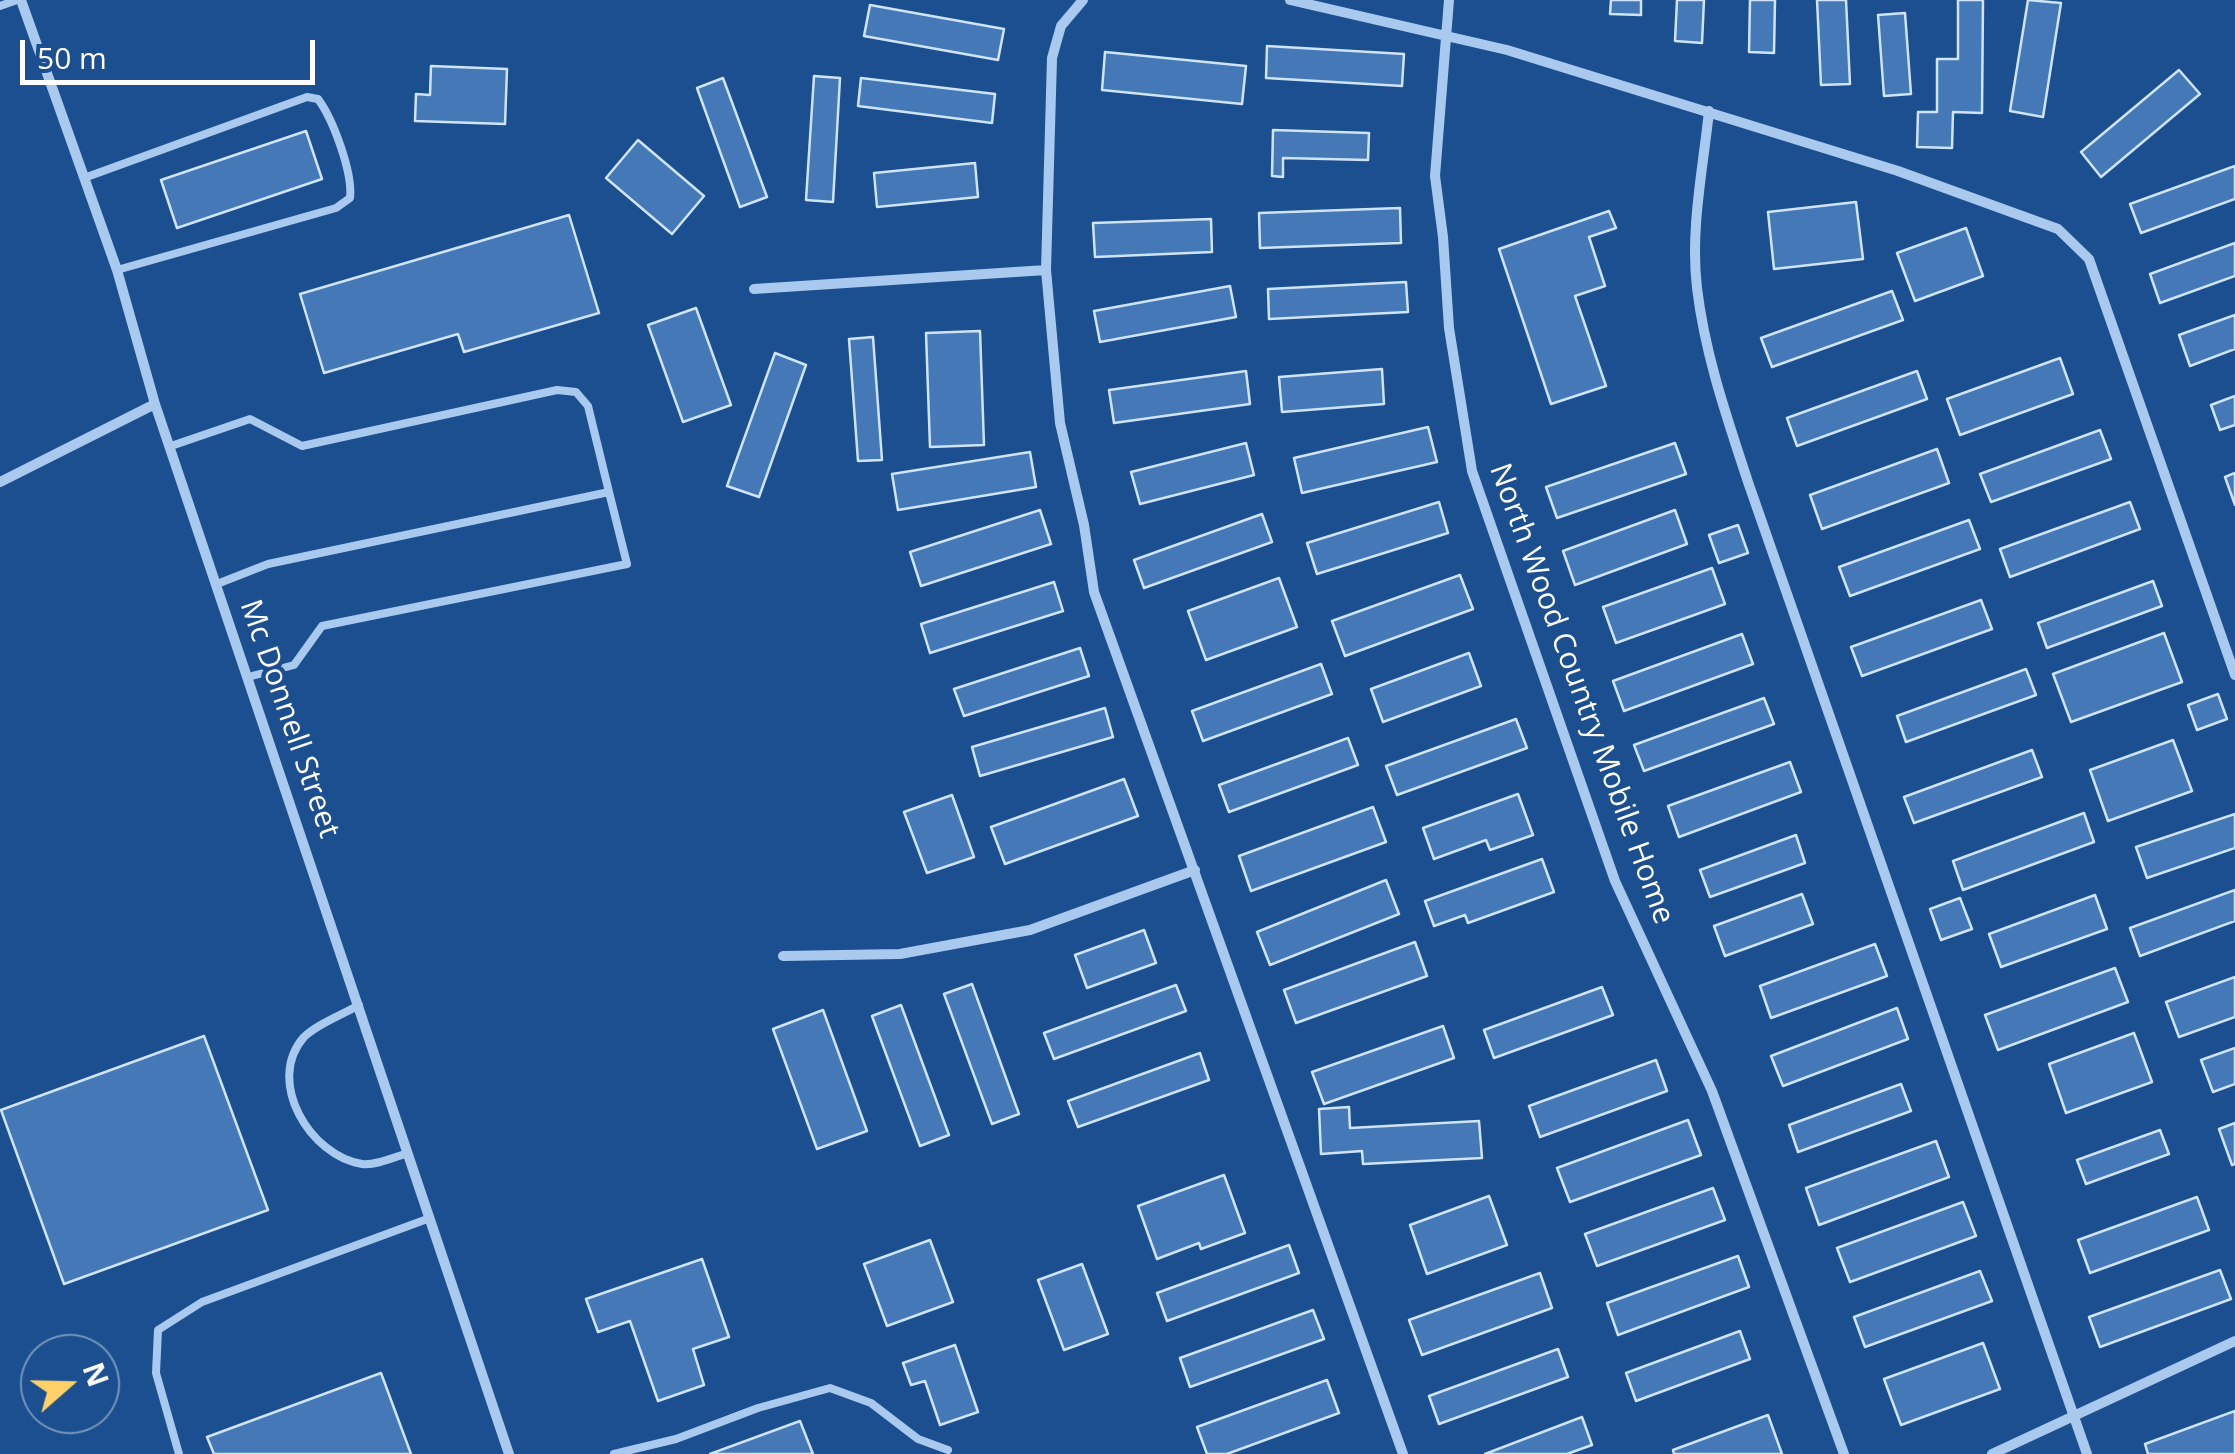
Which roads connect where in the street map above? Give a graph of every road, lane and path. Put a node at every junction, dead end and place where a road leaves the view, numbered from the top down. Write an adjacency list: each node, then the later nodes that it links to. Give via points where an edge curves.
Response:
1 (19, 0): 5 (lane); 8 (street, Mc Donnell Street)
2 (1083, 0): 10 (street, via 1060,26 1052,58)
3 (1290, 0): 6 (street)
4 (1448, 0): 6 (street, North Wood Country Mobile Home)
5 (0, 6)
6 (1447, 37): 7 (street); 31 (street, North Wood Country Mobile Home, via 1435,176 1472,472 1615,881 1712,1091)
7 (1709, 111): 17 (street, via 2058,229 2089,259); 25 (street, via 1696,226 1696,285 1708,356)
8 (84, 178): 9 (street, Mc Donnell Street); 9 (lane, via 306,97 326,110 352,184 350,198 336,208)
9 (117, 270): 12 (street, Mc Donnell Street)
10 (1046, 270): 11 (street); 19 (street, via 1060,423 1094,592)
11 (754, 289)
12 (155, 404): 13 (street, Mc Donnell Street); 14 (street)
13 (171, 446): 15 (lane, via 250,420 302,446 557,390 576,392 588,406); 16 (street, Mc Donnell Street)
14 (0, 482)
15 (609, 492): 16 (lane, via 268,564); 18 (lane, via 627,564 322,626 294,665)
16 (217, 584): 18 (street, Mc Donnell Street)
17 (2235, 676)
18 (248, 677): 21 (street, Mc Donnell Street)
19 (1195, 870): 20 (street, via 1030,930 900,954); 30 (street)
20 (783, 956)
21 (359, 1005): 22 (street, Mc Donnell Street); 22 (lane, via 306,1035 286,1077 302,1120 342,1158 365,1166)
22 (408, 1153): 23 (street, Mc Donnell Street)
23 (430, 1218): 27 (lane, via 202,1302 158,1330 156,1372); 28 (street, Mc Donnell Street)
24 (2235, 1341): 25 (street)
25 (2073, 1415): 32 (street); 33 (street)
26 (948, 1450): 29 (lane, via 918,1439 870,1403 830,1388)
27 (179, 1454)
28 (509, 1454)
29 (614, 1454)
30 (1403, 1454)
31 (1844, 1454)
32 (1992, 1454)
33 (2087, 1454)

